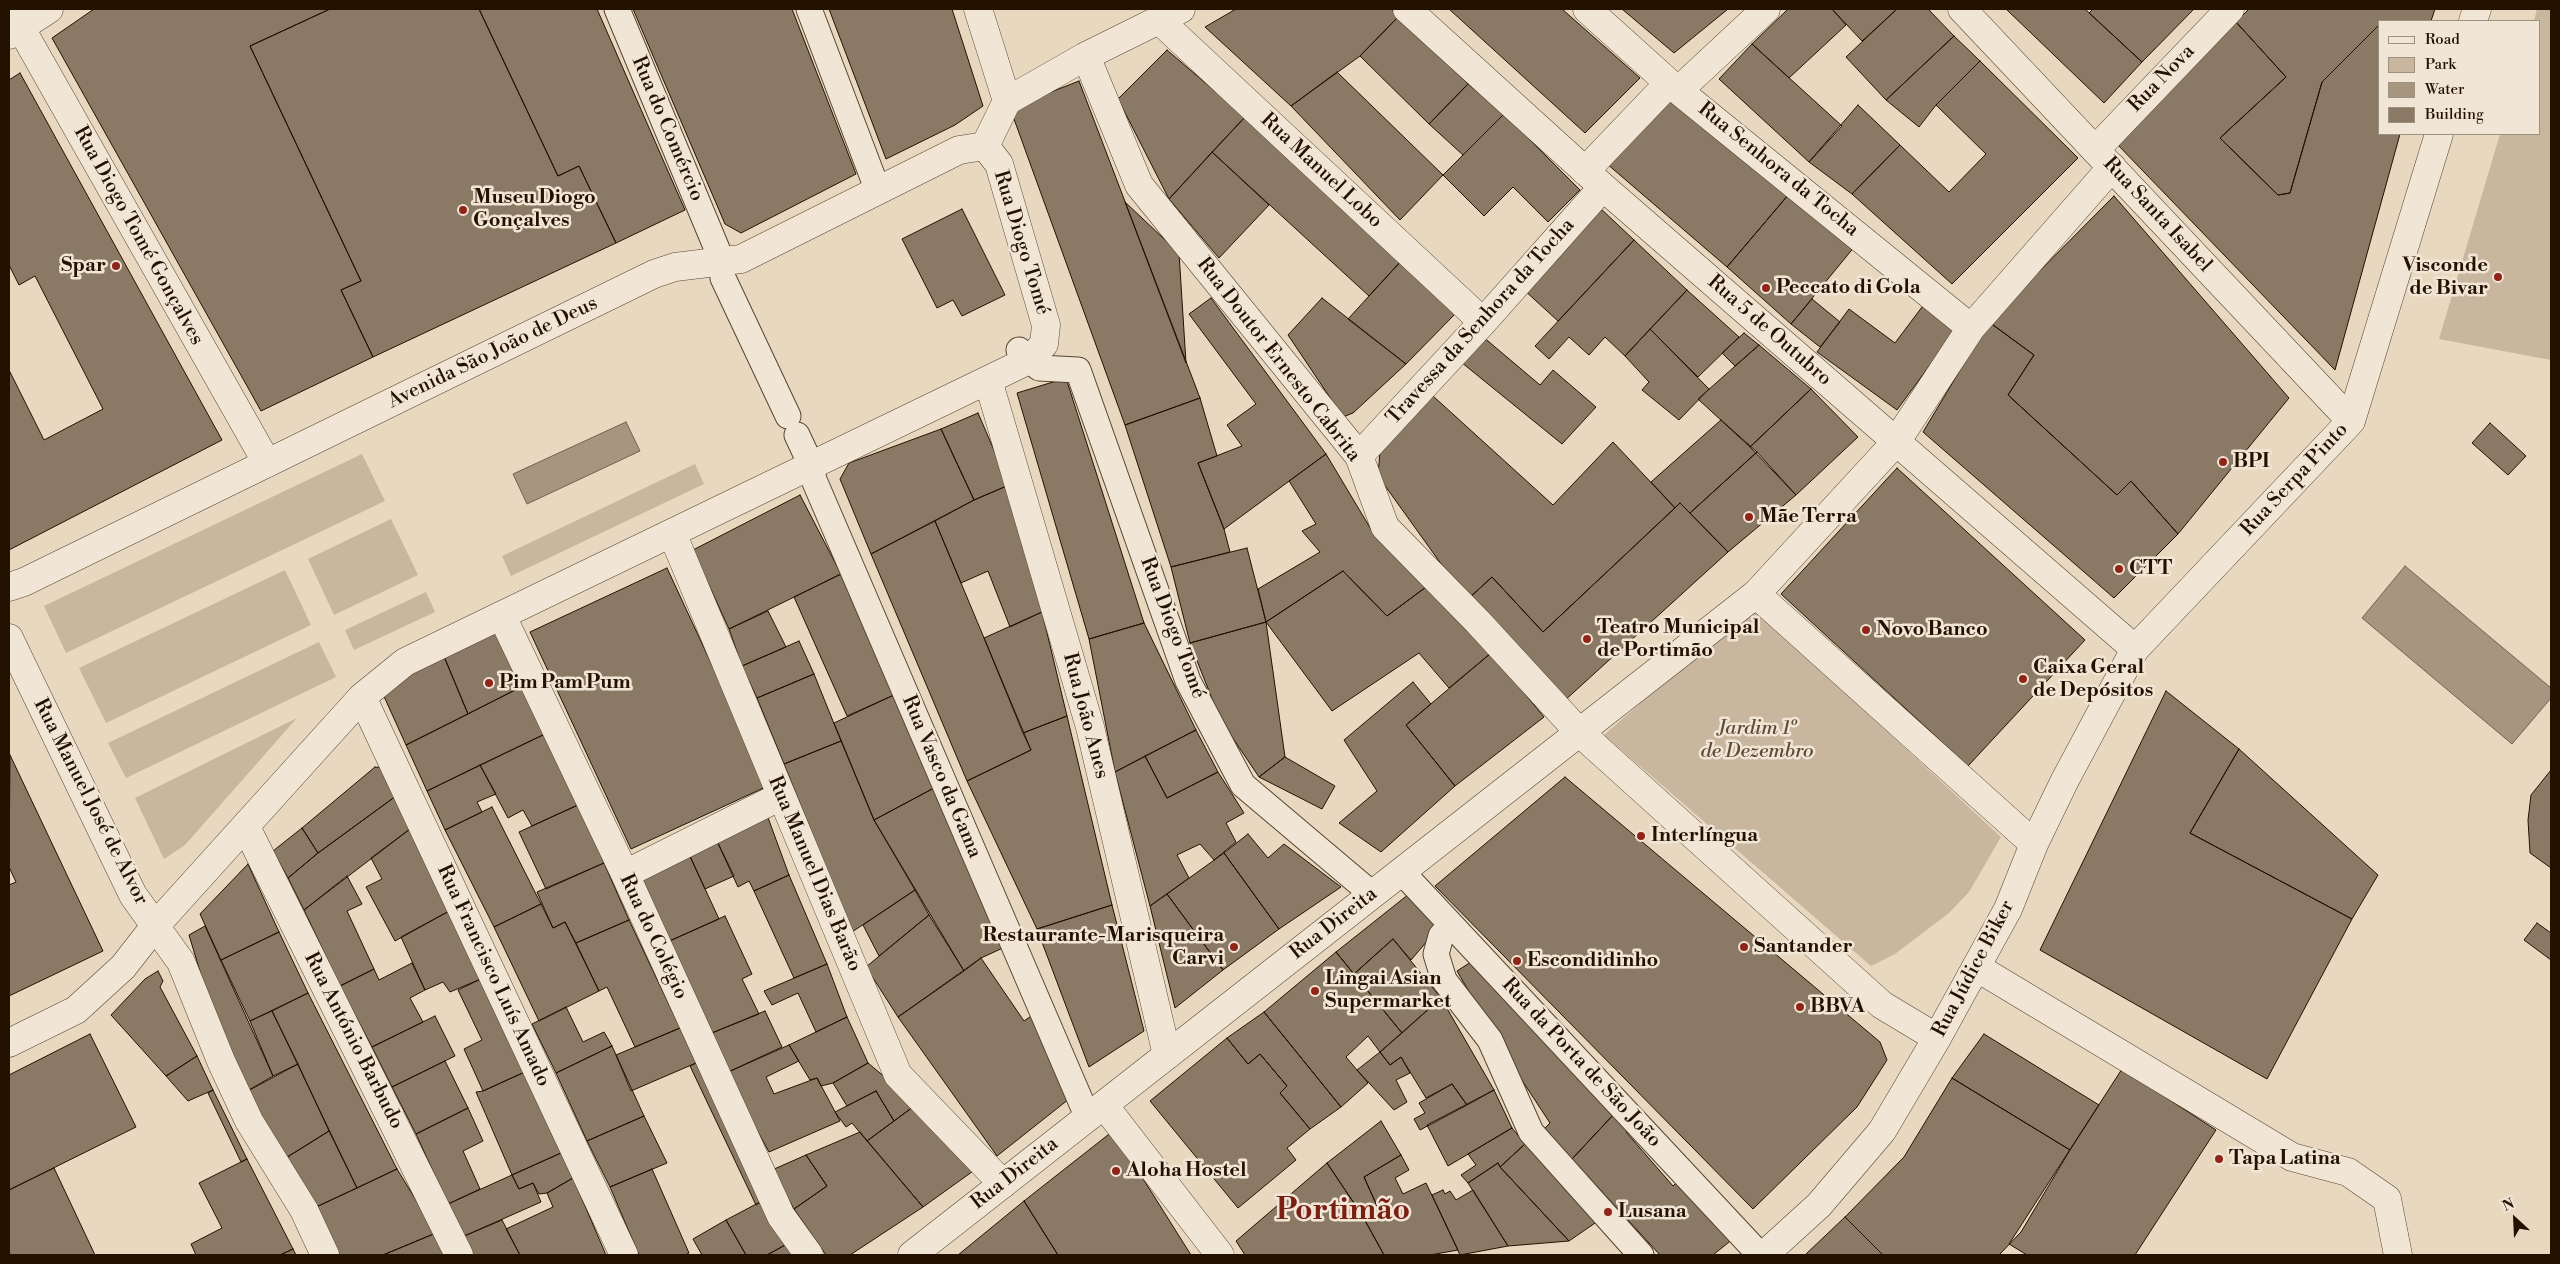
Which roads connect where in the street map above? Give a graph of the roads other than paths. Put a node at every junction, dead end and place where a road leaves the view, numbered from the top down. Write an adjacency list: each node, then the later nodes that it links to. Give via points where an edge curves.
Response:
1 (49, 9): 11 (street)
2 (617, 9): 20 (street, Rua do Comércio)
3 (809, 9): 19 (street)
4 (978, 9): 14 (street)
5 (1407, 9): 18 (street, Rua 5 de Outubro)
6 (1587, 9): 13 (street, Rua Senhora da Tocha)
7 (1766, 9): 13 (street, Travessa da Senhora da Tocha)
8 (1962, 9): 17 (street, Rua Santa Isabel)
9 (2230, 9): 17 (street, Rua Nova)
10 (1170, 14): 12 (street); 22 (street, Rua Manuel Lobo)
11 (13, 24): 29 (street, Rua Diogo Tomé Gonçalves)
12 (1086, 56): 14 (street); 28 (street, Rua Doutor Ernesto Cabrita, via 1139,185)
13 (1674, 86): 18 (street, Travessa da Senhora da Tocha); 23 (street, Rua Senhora da Tocha)
14 (1007, 101): 16 (street)
15 (2439, 135): 26 (street, Rua Serpa Pinto)
16 (985, 146): 19 (street, Avenida São João de Deus, via 959,150); 24 (street, Rua Diogo Tomé, via 999,164 1046,325)
17 (2103, 158): 23 (street, Rua Nova); 26 (street, Rua Santa Isabel)
18 (1594, 179): 22 (street, Travessa da Senhora da Tocha); 27 (street, Rua 5 de Outubro)
19 (878, 191): 29 (street, Avenida São João de Deus, via 741,259 675,267 654,274)
20 (717, 249)
21 (723, 278): 30 (street, Rua Vasco da Gama)
22 (1483, 322): 28 (street, Travessa da Senhora da Tocha)
23 (1971, 328): 27 (street, Rua Direita)
24 (1031, 351): 25 (street); 44 (street, Rua Diogo Tomé, via 1039,368 1078,370 1188,681 1243,785)
25 (988, 380): 30 (street); 50 (street, Rua João Anes, via 1090,727)
26 (2351, 421): 36 (street, Rua Serpa Pinto)
27 (1896, 442): 33 (street, Rua Direita); 36 (street, Rua 5 de Outubro)
28 (1359, 456): 38 (street, Rua Doutor Ernesto Cabrita, via 1385,527)
29 (267, 463): 32 (street, Avenida São João de Deus)
30 (811, 465): 31 (street); 51 (street, Rua Vasco da Gama, via 814,480)
31 (672, 533): 34 (street); 39 (street, Rua Manuel Dias Barão)
32 (9, 587)
33 (1756, 594): 38 (street, Rua Direita); 41 (street)
34 (502, 616): 37 (street, via 405,662); 43 (street, Rua do Colégio)
35 (9, 638): 46 (street, Rua Manuel José de Alvor, via 134,895)
36 (2135, 649): 41 (street, Rua Júdice Biker)
37 (362, 697): 40 (street); 55 (street, Rua Francisco Luís Amado)
38 (1579, 732): 42 (street, Rua Direita); 48 (street, Rua Doutor Ernesto Cabrita, via 1882,1005)
39 (781, 796): 43 (street); 52 (street, Rua Manuel Dias Barão, via 898,1074)
40 (246, 827): 46 (street); 54 (street, Rua António Barbudo)
41 (2034, 844): 47 (street, Rua Júdice Biker, via 2008,909)
42 (1401, 871): 44 (street, Rua Direita); 45 (street, Rua da Porta de São João)
43 (625, 874): 56 (street, Rua do Colégio, via 781,1216)
44 (1372, 894): 50 (street, Rua Direita)
45 (1451, 925): 59 (street, via 1441,936 1436,954 1444,980 1490,1040 1531,1132); 60 (street, Rua da Porta de São João)
46 (155, 926): 49 (street, via 123,967 76,1010); 53 (street, Rua Manuel José de Alvor, via 181,962 249,1121 304,1210)
47 (1976, 967): 48 (street, Rua Júdice Biker); 62 (street, via 2292,1157 2348,1172 2386,1199)
48 (1937, 1038): 61 (street, Rua Júdice Biker, via 1882,1131 1819,1204)
49 (9, 1042)
50 (1167, 1055): 51 (street, Rua Direita)
51 (1096, 1111): 52 (street, Rua Direita); 58 (street)
52 (1003, 1184): 57 (street, Rua Direita)
53 (325, 1255)
54 (459, 1255)
55 (624, 1255)
56 (809, 1255)
57 (912, 1255)
58 (1220, 1255)
59 (1641, 1255)
60 (1760, 1255)
61 (1764, 1255)
62 (2398, 1255)

